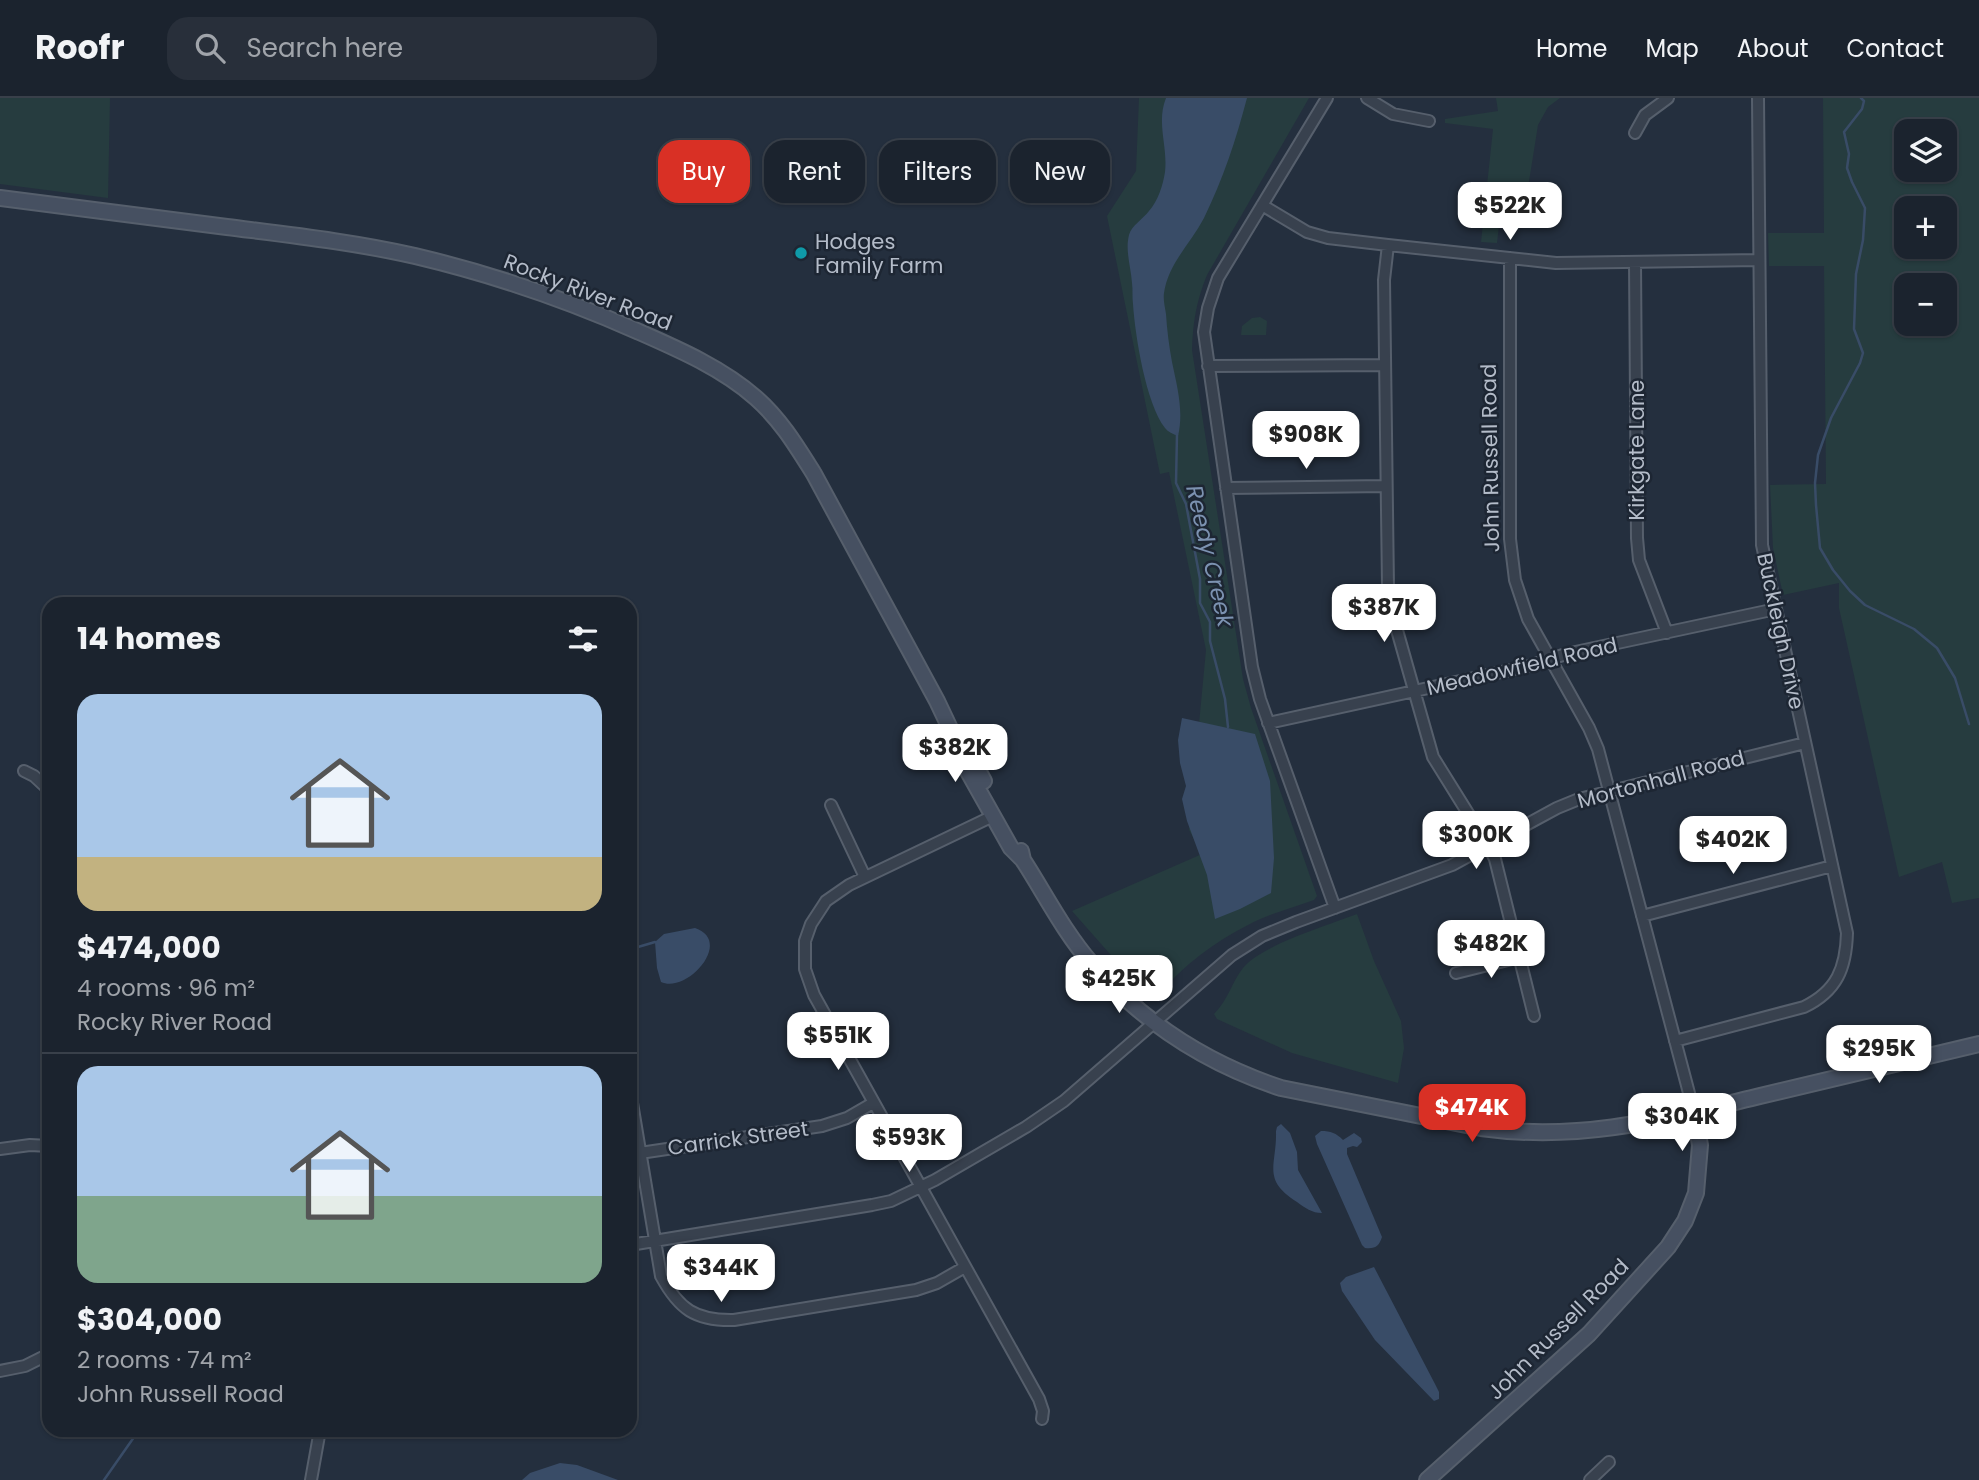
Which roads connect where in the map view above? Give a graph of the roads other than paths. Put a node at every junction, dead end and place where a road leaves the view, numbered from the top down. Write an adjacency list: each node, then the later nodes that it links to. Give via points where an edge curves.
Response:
1 (1327, 98): 8 (street)
2 (1367, 98): 5 (street, via 1393,114)
3 (1668, 98): 6 (street, via 1645,116)
4 (1758, 98): 11 (street, Buckleigh Drive)
5 (1429, 121)
6 (1635, 133)
7 (0, 198): 22 (street, Rocky River Road, via 310,237 416,256 580,307 702,362 748,391 792,439)
8 (1262, 205): 9 (street, via 1307,232); 14 (street, via 1218,278 1204,332)
9 (1388, 245): 10 (street); 13 (street)
10 (1510, 258): 12 (street, via 1556,263); 19 (street, John Russell Road, via 1510,539 1528,619)
11 (1759, 260): 12 (street); 17 (street, Buckleigh Drive, via 1762,545)
12 (1634, 262): 18 (street, Kirkgate Lane, via 1637,538 1639,560)
13 (1385, 365): 14 (street); 15 (street)
14 (1208, 366): 16 (street)
15 (1387, 486): 16 (street); 20 (street, via 1388,587)
16 (1226, 488): 21 (street, via 1252,667)
17 (1776, 609): 18 (street, Meadowfield Road); 23 (street, Buckleigh Drive)
18 (1667, 633): 19 (street, Meadowfield Road)
19 (1551, 659): 20 (street, Meadowfield Road); 26 (street, John Russell Road, via 1593,738)
20 (1415, 691): 21 (street, Meadowfield Road); 29 (street, via 1433,757)
21 (1268, 723): 33 (street)
22 (955, 739): 28 (street, Rocky River Road, via 957,752); 30 (street, Rocky River Road, via 967,748)
23 (1805, 743): 26 (street, Mortonhall Road); 31 (street, Buckleigh Drive)
24 (24, 771): 25 (street)
25 (42, 782)
26 (1609, 792): 29 (street, Mortonhall Road, via 1557,808); 34 (street, John Russell Road)
27 (831, 805): 32 (street)
28 (993, 816): 30 (street, Rocky River Road); 32 (street)
29 (1489, 847): 33 (street, Mortonhall Road, via 1452,866); 35 (street)
30 (1023, 860): 38 (street, Rocky River Road, via 1091,963)
31 (1832, 866): 34 (street); 39 (street, Buckleigh Drive, via 1847,933 1844,963 1833,986 1804,1007)
32 (865, 877): 41 (street, via 826,901 805,941 805,969 814,995)
33 (1335, 908): 38 (street, Mortonhall Road, via 1262,936 1232,955)
34 (1642, 916): 39 (street, John Russell Road)
35 (1520, 957): 36 (street); 37 (street)
36 (1456, 972)
37 (1534, 1016)
38 (1155, 1023): 42 (street, Rocky River Road, via 1219,1064 1281,1088 1481,1128 1562,1133 1631,1126); 47 (street, Mortonhall Road, via 1064,1101)
39 (1675, 1041): 42 (street, John Russell Road)
40 (1979, 1044): 42 (street, Rocky River Road)
41 (873, 1103): 46 (street, Carrick Street, via 822,1126); 47 (street)
42 (1694, 1112): 57 (street, John Russell Road, via 1700,1145 1696,1193 1673,1240 1589,1334)
43 (637, 1134): 46 (street)
44 (42, 1146): 45 (street)
45 (0, 1149)
46 (640, 1153): 48 (street)
47 (920, 1186): 48 (street, Mortonhall Road, via 872,1205); 50 (street)
48 (654, 1241): 49 (street, Mortonhall Road); 50 (street, via 661,1276 673,1297 693,1313 717,1320 916,1290)
49 (637, 1244)
50 (965, 1267): 53 (street, via 1039,1399)
51 (42, 1358): 52 (street)
52 (0, 1371)
53 (1042, 1419)
54 (319, 1437): 56 (street)
55 (1609, 1462): 58 (street)
56 (311, 1480)
57 (1427, 1480)
58 (1590, 1480)

